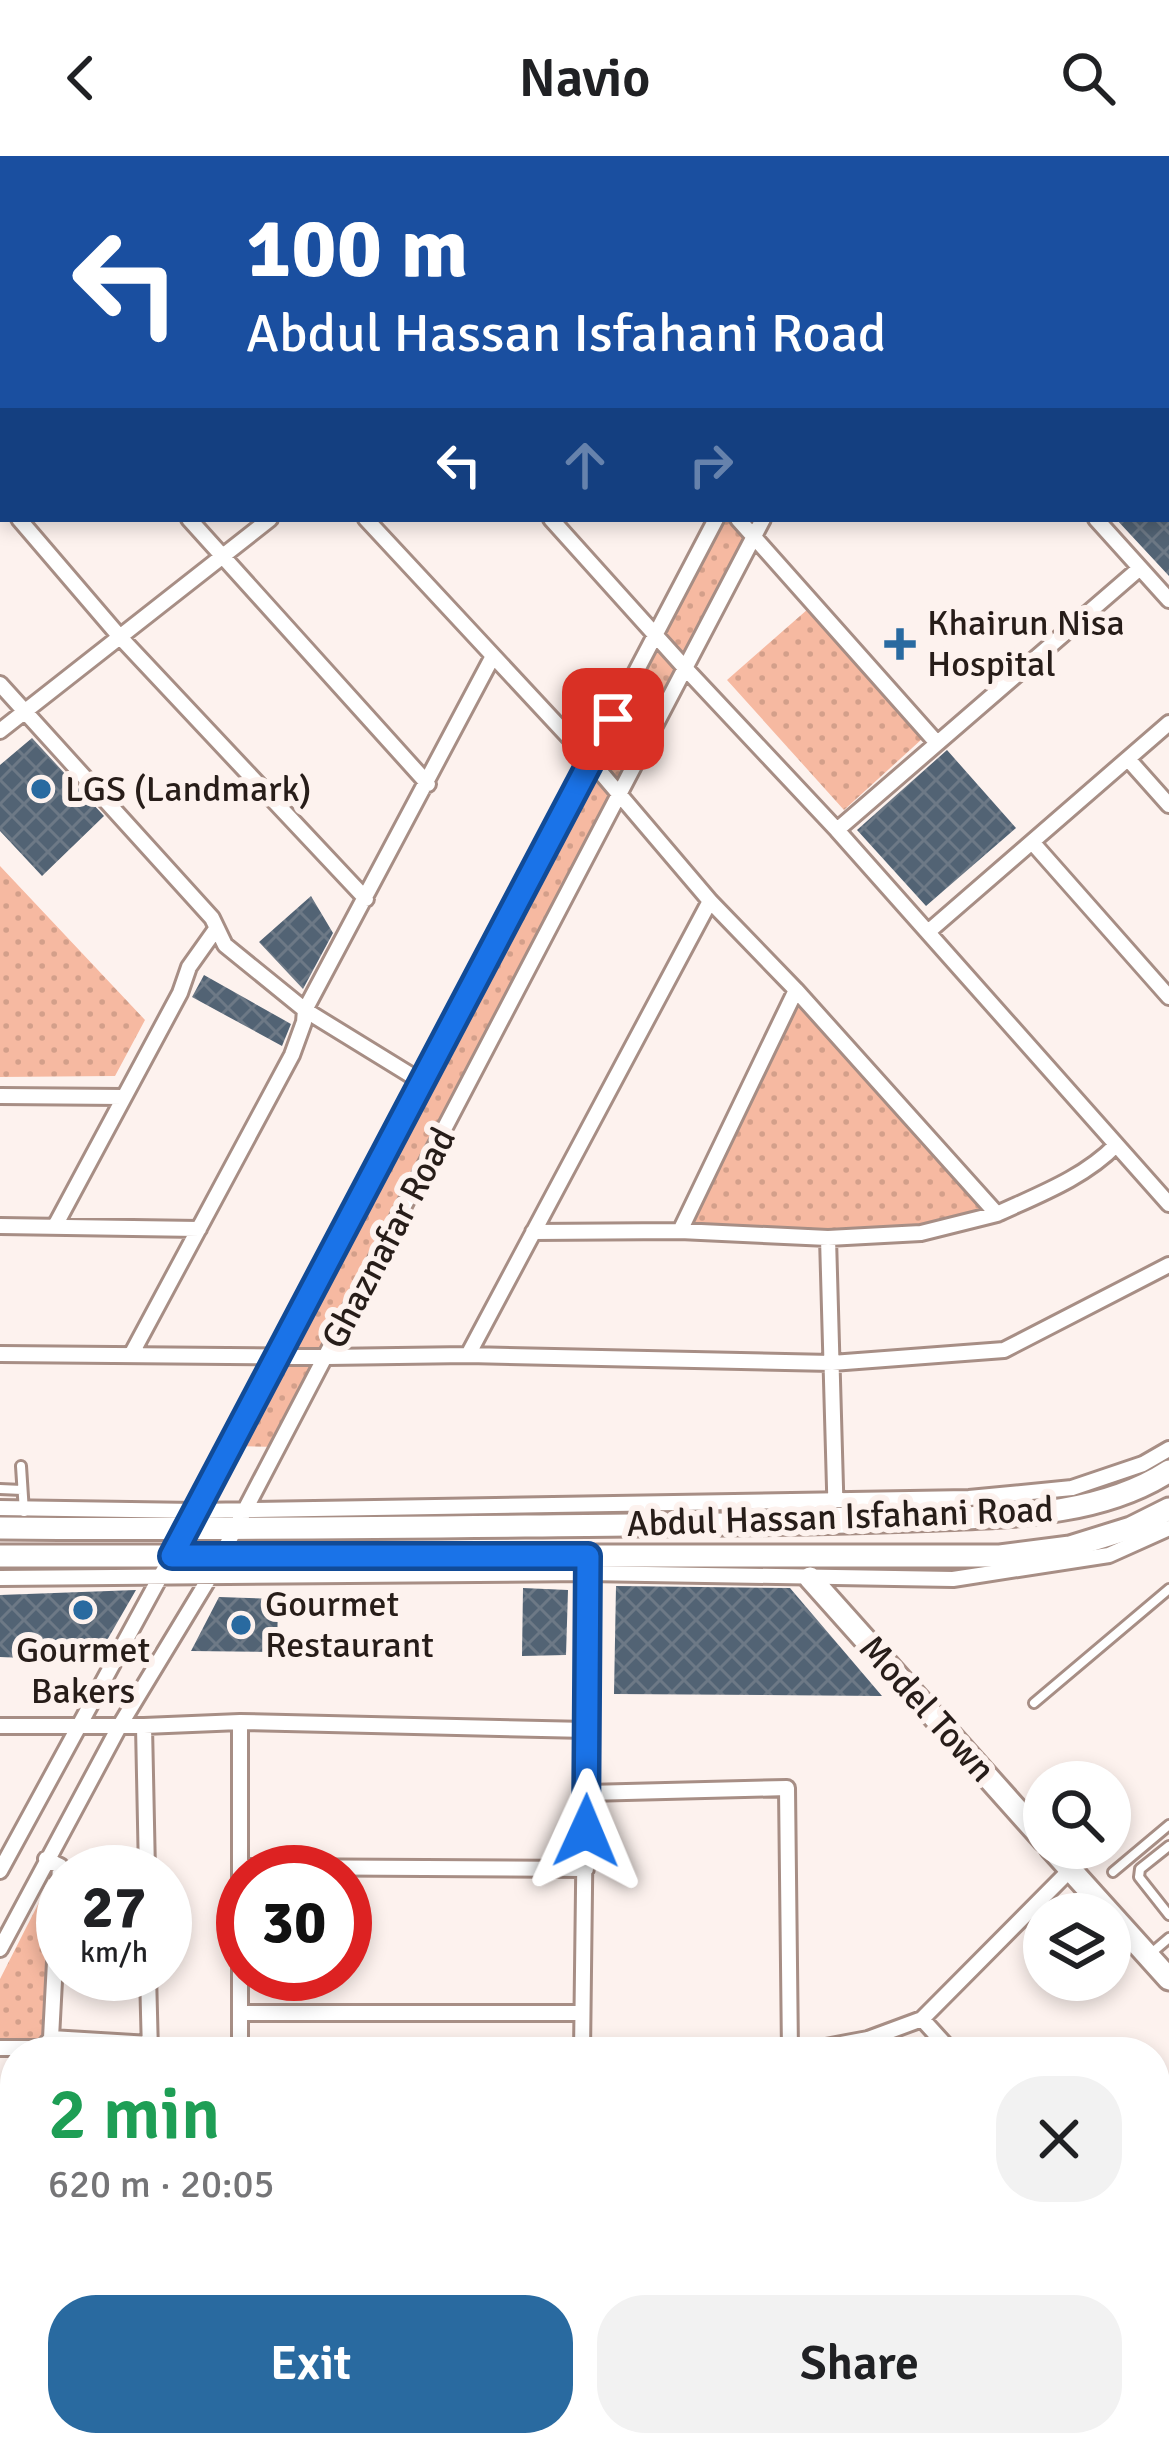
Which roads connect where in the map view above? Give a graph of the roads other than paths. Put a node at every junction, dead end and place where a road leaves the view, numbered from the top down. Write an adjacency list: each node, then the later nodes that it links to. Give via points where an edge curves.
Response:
1 (23, 522): 14 (street)
2 (192, 522): 11 (street)
3 (266, 522): 11 (street)
4 (369, 522): 16 (street)
5 (554, 522): 15 (street)
6 (714, 522): 15 (street, Ghaznafar Road)
7 (741, 522): 10 (street)
8 (762, 522): 10 (street, Ghaznafar Road)
9 (1099, 522): 12 (street)
10 (754, 536): 17 (street, Ghaznafar Road); 22 (street)
11 (221, 555): 14 (street); 25 (street)
12 (1140, 568): 13 (street); 22 (street)
13 (1169, 600)
14 (119, 637): 19 (street); 30 (street)
15 (656, 637): 17 (street); 24 (street, Ghaznafar Road)
16 (494, 656): 24 (street); 25 (street)
17 (685, 668): 26 (street, Ghaznafar Road); 28 (street)
18 (0, 684): 19 (street)
19 (25, 711): 21 (street); 32 (street)
20 (1169, 723): 23 (street)
21 (0, 731)
22 (937, 743): 28 (street)
23 (1128, 759): 27 (street); 29 (street)
24 (591, 761): 26 (street); 37 (street, Ghaznafar Road)
25 (428, 784): 30 (street)
26 (619, 796): 31 (street); 54 (street, Ghaznafar Road)
27 (1169, 805)
28 (837, 830): 33 (street)
29 (1032, 842): 33 (street); 35 (street)
30 (366, 899): 36 (street)
31 (710, 901): 34 (street); 47 (street)
32 (216, 929): 36 (street); 39 (street)
33 (928, 932): 40 (street)
34 (796, 990): 42 (street); 46 (street)
35 (1169, 997)
36 (304, 1010): 37 (street); 45 (street, via 292,1055)
37 (422, 1082): 53 (street, Ghaznafar Road)
38 (0, 1096): 39 (street)
39 (123, 1097): 44 (street)
40 (1116, 1145): 41 (street); 42 (street, via 1062,1184)
41 (1169, 1204)
42 (997, 1214): 48 (street, via 921,1233)
43 (0, 1226): 44 (street)
44 (55, 1226): 45 (street)
45 (199, 1228): 51 (street)
46 (680, 1231): 47 (street); 48 (street)
47 (533, 1232): 52 (street)
48 (828, 1238): 55 (street)
49 (1169, 1265): 55 (street, via 1004,1350)
50 (0, 1354): 51 (street)
51 (131, 1355): 53 (street)
52 (468, 1355): 54 (street); 55 (street)
53 (278, 1356): 54 (street); 66 (street, Ghaznafar Road)
54 (327, 1357): 65 (street, Ghaznafar Road)
55 (832, 1363): 63 (street)
56 (1169, 1449): 63 (street, via 1072,1488)
57 (21, 1466): 60 (lane)
58 (1169, 1472): 63 (main road, Abdul Hassan Isfahani Road, via 1077,1508 972,1517)
59 (0, 1490): 60 (lane)
60 (22, 1490): 64 (lane)
61 (0, 1508): 64 (street)
62 (1169, 1509): 71 (main road, Abdul Hassan Isfahani Road, via 1070,1547 1000,1556)
63 (836, 1512): 65 (main road, Abdul Hassan Isfahani Road)
64 (24, 1519): 66 (main road, Abdul Hassan Isfahani Road); 67 (main road, Abdul Hassan Isfahani Road)
65 (240, 1520): 66 (main road, Abdul Hassan Isfahani Road); 72 (street, Ghaznafar Road)
66 (191, 1521): 70 (street, Ghaznafar Road)
67 (0, 1528)
68 (1169, 1528): 75 (street, via 1109,1555 953,1579)
69 (0, 1556): 70 (main road, Abdul Hassan Isfahani Road)
70 (172, 1556): 72 (main road, Abdul Hassan Isfahani Road); 73 (street, Ghaznafar Road)
71 (588, 1564): 72 (main road, Abdul Hassan Isfahani Road); 75 (street); 83 (street)
72 (216, 1565): 73 (street); 82 (street, Ghaznafar Road)
73 (161, 1577): 74 (street); 81 (street, Ghaznafar Road)
74 (0, 1578)
75 (810, 1579): 85 (main road, Model Town)
76 (1169, 1588): 77 (lane)
77 (1034, 1703)
78 (240, 1722): 80 (street); 83 (street); 90 (street)
79 (0, 1726): 81 (street)
80 (144, 1726): 82 (street); 89 (street)
81 (79, 1727): 82 (street); 87 (street, Ghaznafar Road)
82 (119, 1727): 88 (street, Ghaznafar Road)
83 (587, 1730): 84 (street)
84 (587, 1793): 93 (street); 113 (street, via 787,1788)
85 (1023, 1817)
86 (1169, 1825): 96 (lane)
87 (7, 1844): 95 (street, Ghaznafar Road)
88 (54, 1845)
89 (146, 1845)
90 (242, 1845)
91 (1169, 1846): 98 (lane, via 1139,1877)
92 (372, 1868): 93 (street)
93 (586, 1869): 107 (street)
94 (1070, 1870): 101 (main road); 108 (street)
95 (0, 1871)
96 (1113, 1872)
97 (36, 1879): 100 (street, Ghaznafar Road)
98 (1168, 1913)
99 (1169, 1938): 101 (lane)
100 (0, 1949)
101 (1148, 1956): 102 (main road)
102 (1169, 1979)
103 (54, 2001): 109 (street)
104 (149, 2001): 110 (street)
105 (241, 2001): 106 (street)
106 (241, 2012): 107 (street); 111 (street)
107 (581, 2013): 112 (street)
108 (922, 2019): 114 (street); 115 (street)
109 (52, 2037)
110 (150, 2037)
111 (240, 2037)
112 (582, 2037)
113 (790, 2037)
114 (873, 2037)
115 (938, 2037)

